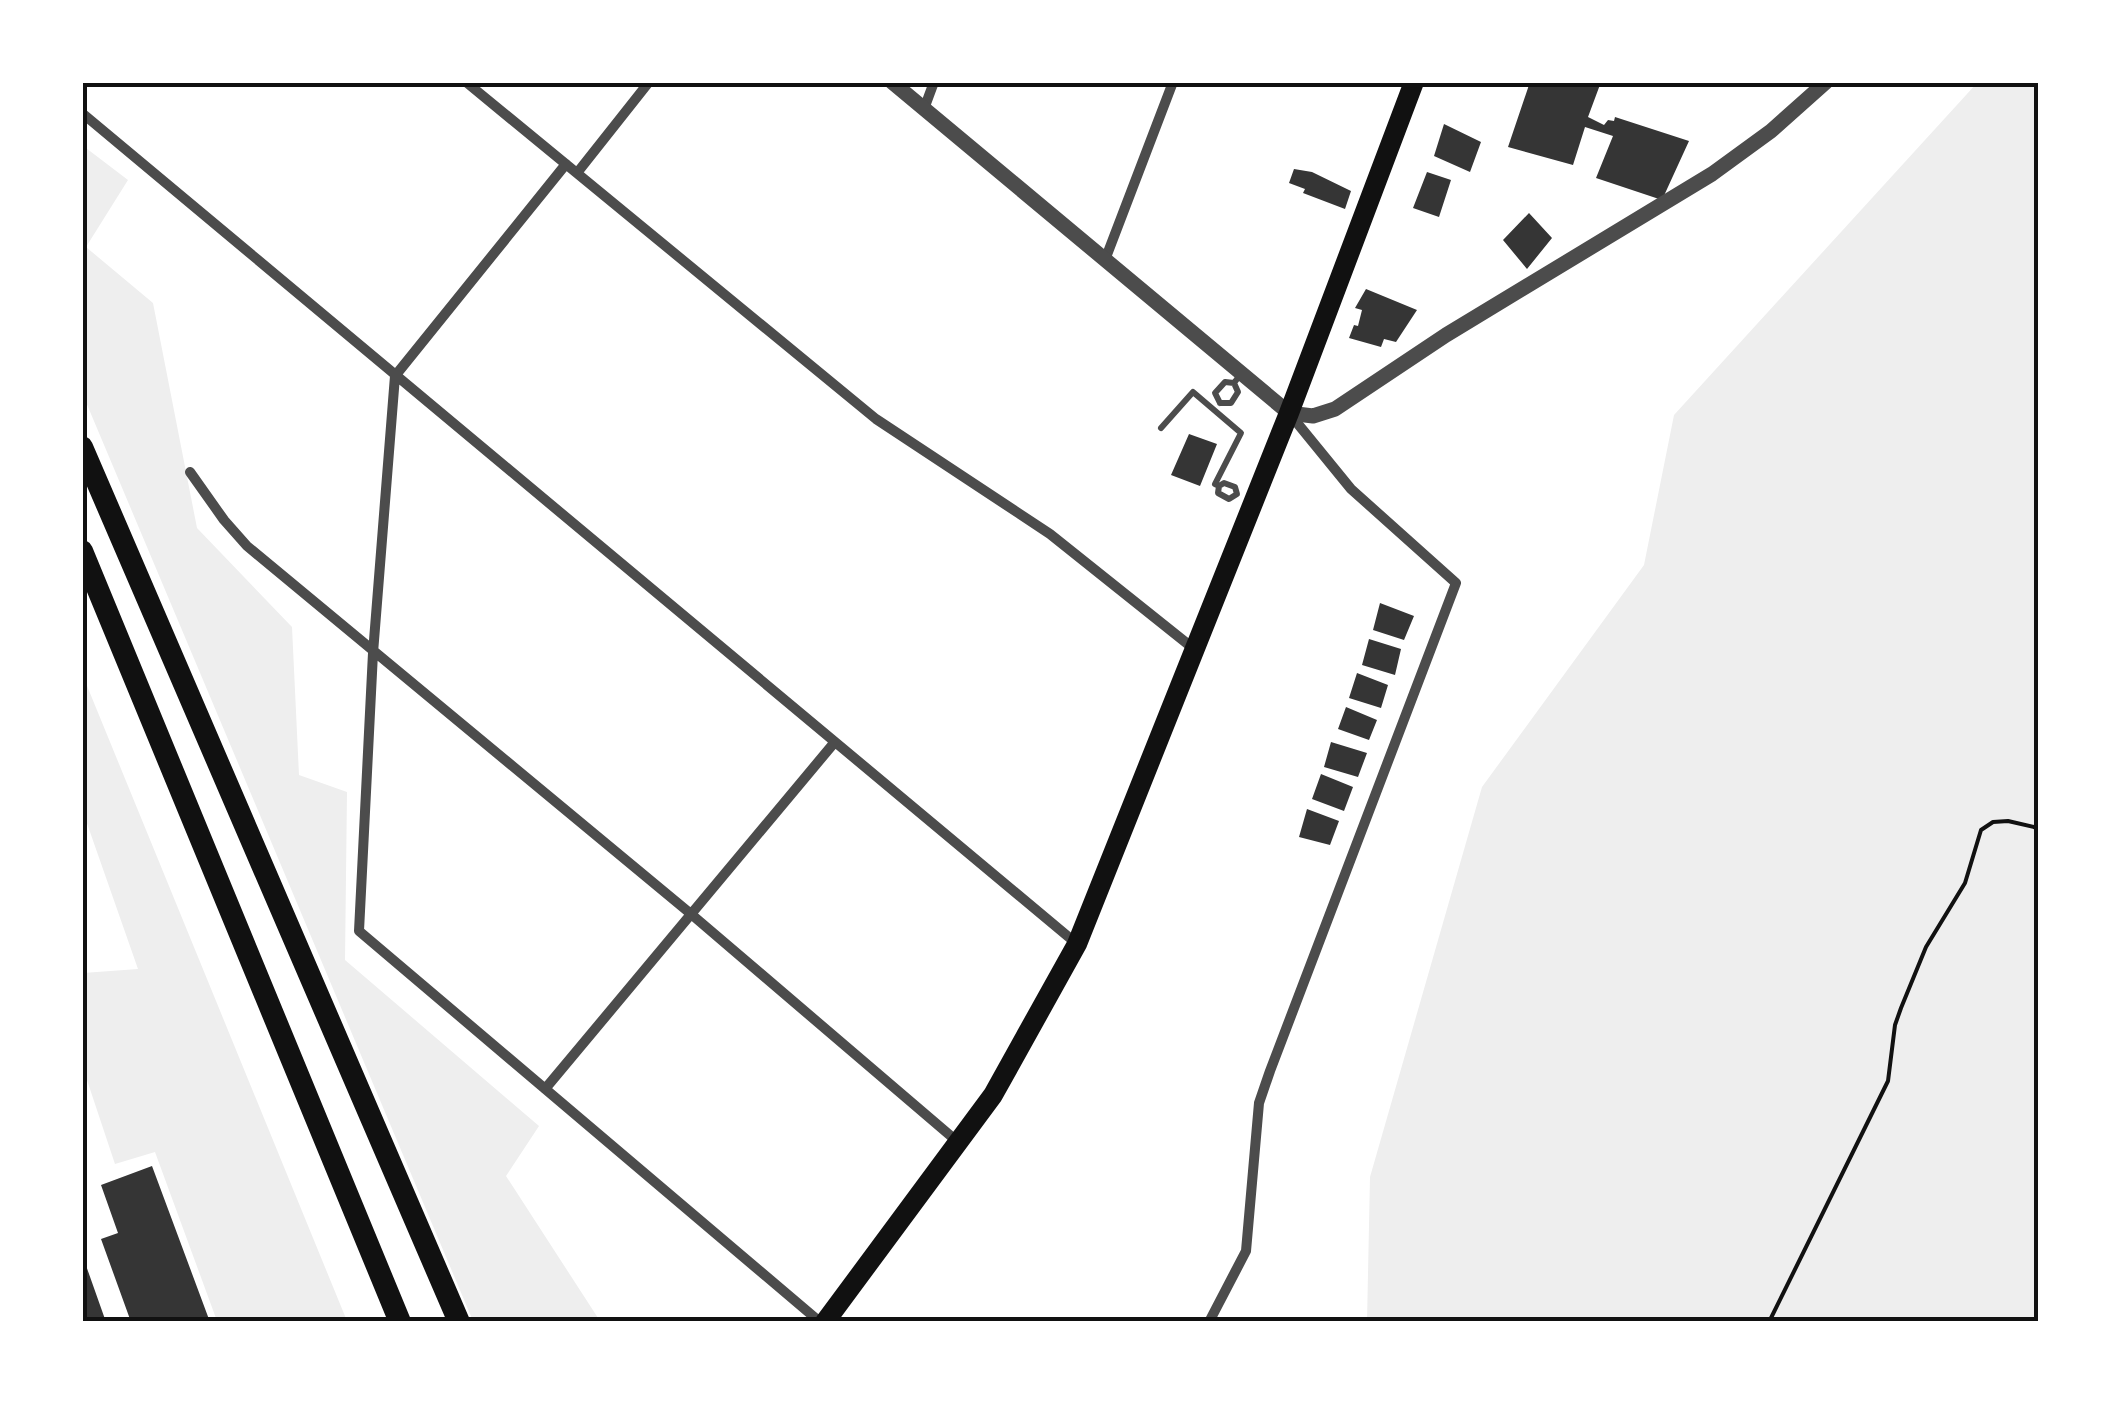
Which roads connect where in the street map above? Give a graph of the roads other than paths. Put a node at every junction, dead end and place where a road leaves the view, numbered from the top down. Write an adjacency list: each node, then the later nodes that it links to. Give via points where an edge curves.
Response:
1 (466, 82): 10 (street)
2 (649, 82): 11 (street)
3 (892, 82): 8 (street)
4 (934, 82): 8 (street)
5 (1174, 82): 12 (street)
6 (1414, 82): 16 (main road)
7 (1826, 82): 16 (street, via 1712,174 1336,409)
8 (924, 108): 12 (street)
9 (82, 113): 13 (street)
10 (566, 164): 11 (street); 13 (street)
11 (577, 173): 22 (street, via 876,419 1050,534)
12 (1105, 260): 14 (street)
13 (395, 376): 23 (street); 24 (street)
14 (1237, 378): 15 (lane, via 1215,392); 16 (street)
15 (1217, 406): 17 (lane, via 1193,392); 20 (lane, via 1241,433 1216,484 1218,493)
16 (1289, 413): 20 (main road); 32 (street, via 1351,489 1456,584 1270,1071 1260,1103 1246,1251)
17 (1161, 428)
18 (82, 447): 30 (highway)
19 (190, 472): 23 (street, via 247,546)
20 (1245, 498): 22 (main road)
21 (82, 551): 29 (highway)
22 (1194, 649): 26 (main road)
23 (374, 653): 25 (street); 27 (street, via 358,931)
24 (834, 744): 25 (street); 26 (street)
25 (691, 914): 27 (street); 28 (street)
26 (1076, 944): 28 (main road, via 994,1095)
27 (545, 1089): 31 (street)
28 (959, 1144): 31 (main road)
29 (400, 1322)
30 (459, 1322)
31 (822, 1322)
32 (1209, 1322)

